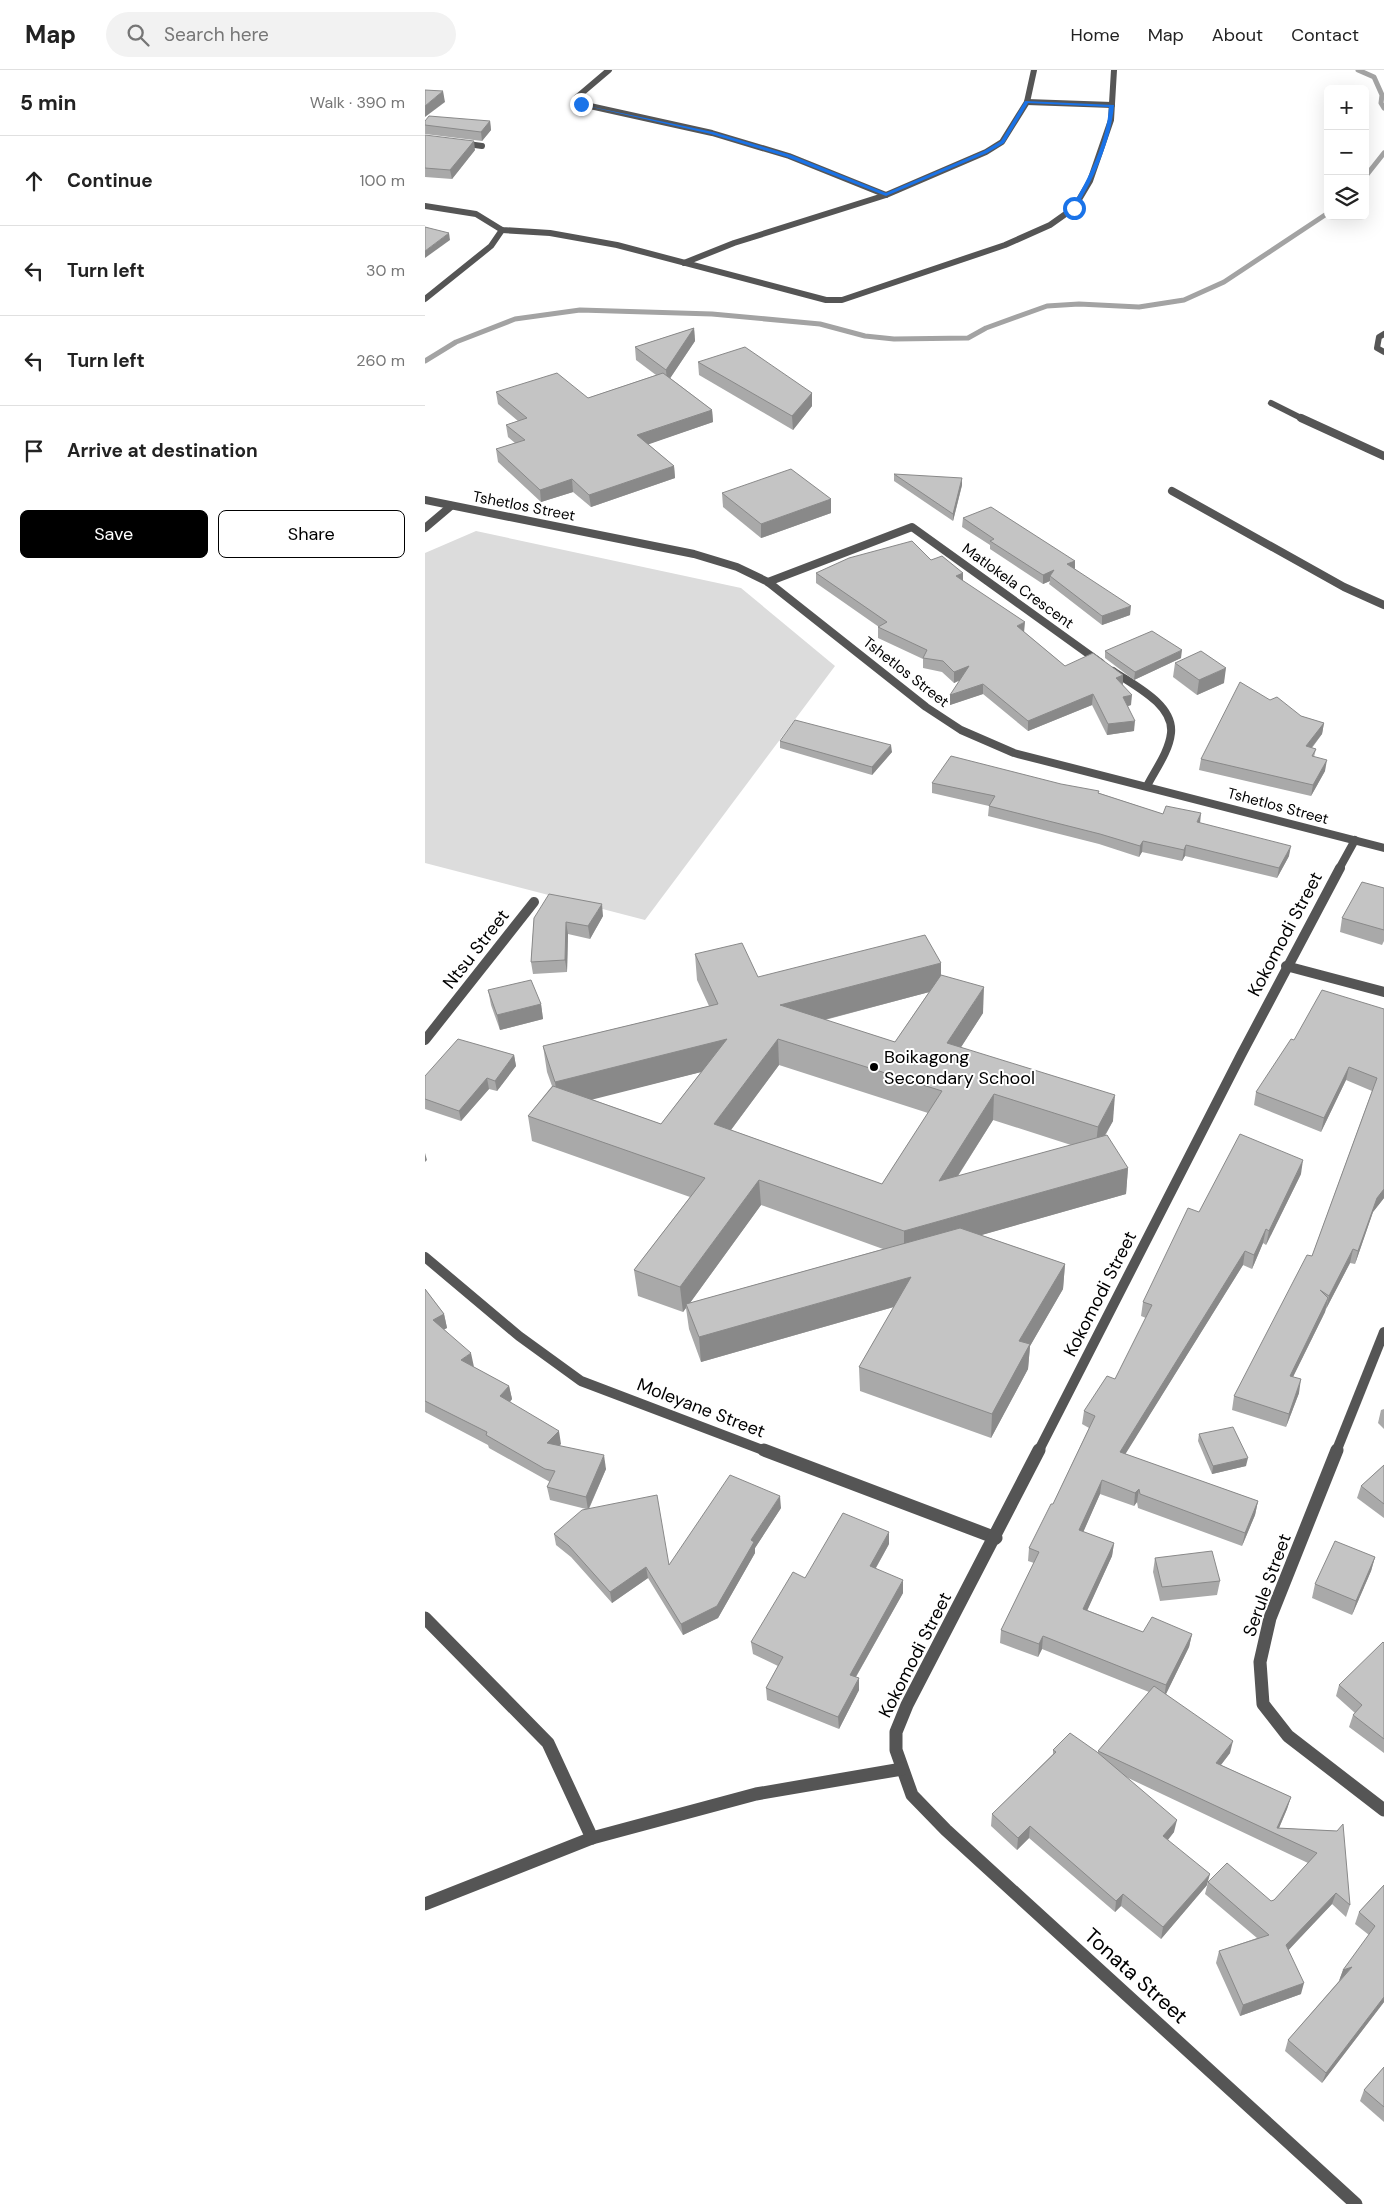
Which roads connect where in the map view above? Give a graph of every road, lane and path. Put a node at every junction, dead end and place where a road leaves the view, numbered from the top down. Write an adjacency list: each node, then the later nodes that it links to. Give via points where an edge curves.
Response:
1 (609, 70): 8 (street, via 576,98 581,104 737,140 789,156)
2 (1034, 70): 4 (street)
3 (1114, 70): 5 (street)
4 (1027, 102): 5 (street); 8 (street, via 1002,142)
5 (1112, 105): 11 (street, via 1111,120 1090,181 1074,208 1050,225 1005,245 842,300 827,300)
6 (454, 142): 7 (street)
7 (482, 146)
8 (886, 195): 11 (street, via 734,243)
9 (425, 206): 10 (street, via 476,214)
10 (502, 230): 11 (street, via 550,233); 12 (street, via 491,246)
11 (684, 263)
12 (425, 299)
13 (1384, 334): 14 (street, via 1379,337 1377,348)
14 (1384, 352)
15 (1271, 403): 16 (street)
16 (1384, 456)
17 (1172, 491): 22 (street, via 1344,587)
18 (425, 500): 19 (street, Tshetlos Street)
19 (451, 506): 20 (street); 21 (street, Tshetlos Street, via 694,554 733,565)
20 (425, 528)
21 (768, 582): 23 (street, Tshetlos Street, via 926,707 961,730 1014,753); 23 (street, Matlokela Crescent, via 913,527 1160,705 1169,720 1171,732)
22 (1384, 605)
23 (1147, 786): 24 (street, Tshetlos Street)
24 (1355, 840): 25 (street, Tshetlos Street); 27 (street, Kokomodi Street)
25 (1384, 848)
26 (534, 902): 29 (street, Ntsu Street)
27 (1286, 966): 28 (street); 32 (street, Kokomodi Street)
28 (1384, 992)
29 (425, 1040)
30 (425, 1257): 32 (street, Moleyane Street, via 519,1336 581,1382)
31 (1384, 1332): 35 (street, Serule Street, via 1270,1618 1259,1662 1263,1704 1288,1736)
32 (996, 1538): 34 (street, Kokomodi Street, via 895,1732)
33 (425, 1618): 36 (street, via 548,1744)
34 (902, 1769): 36 (street, via 756,1794); 38 (street, Tonata Street, via 912,1795 945,1830)
35 (1384, 1810)
36 (592, 1838): 37 (street)
37 (425, 1904)
38 (1356, 2204)

